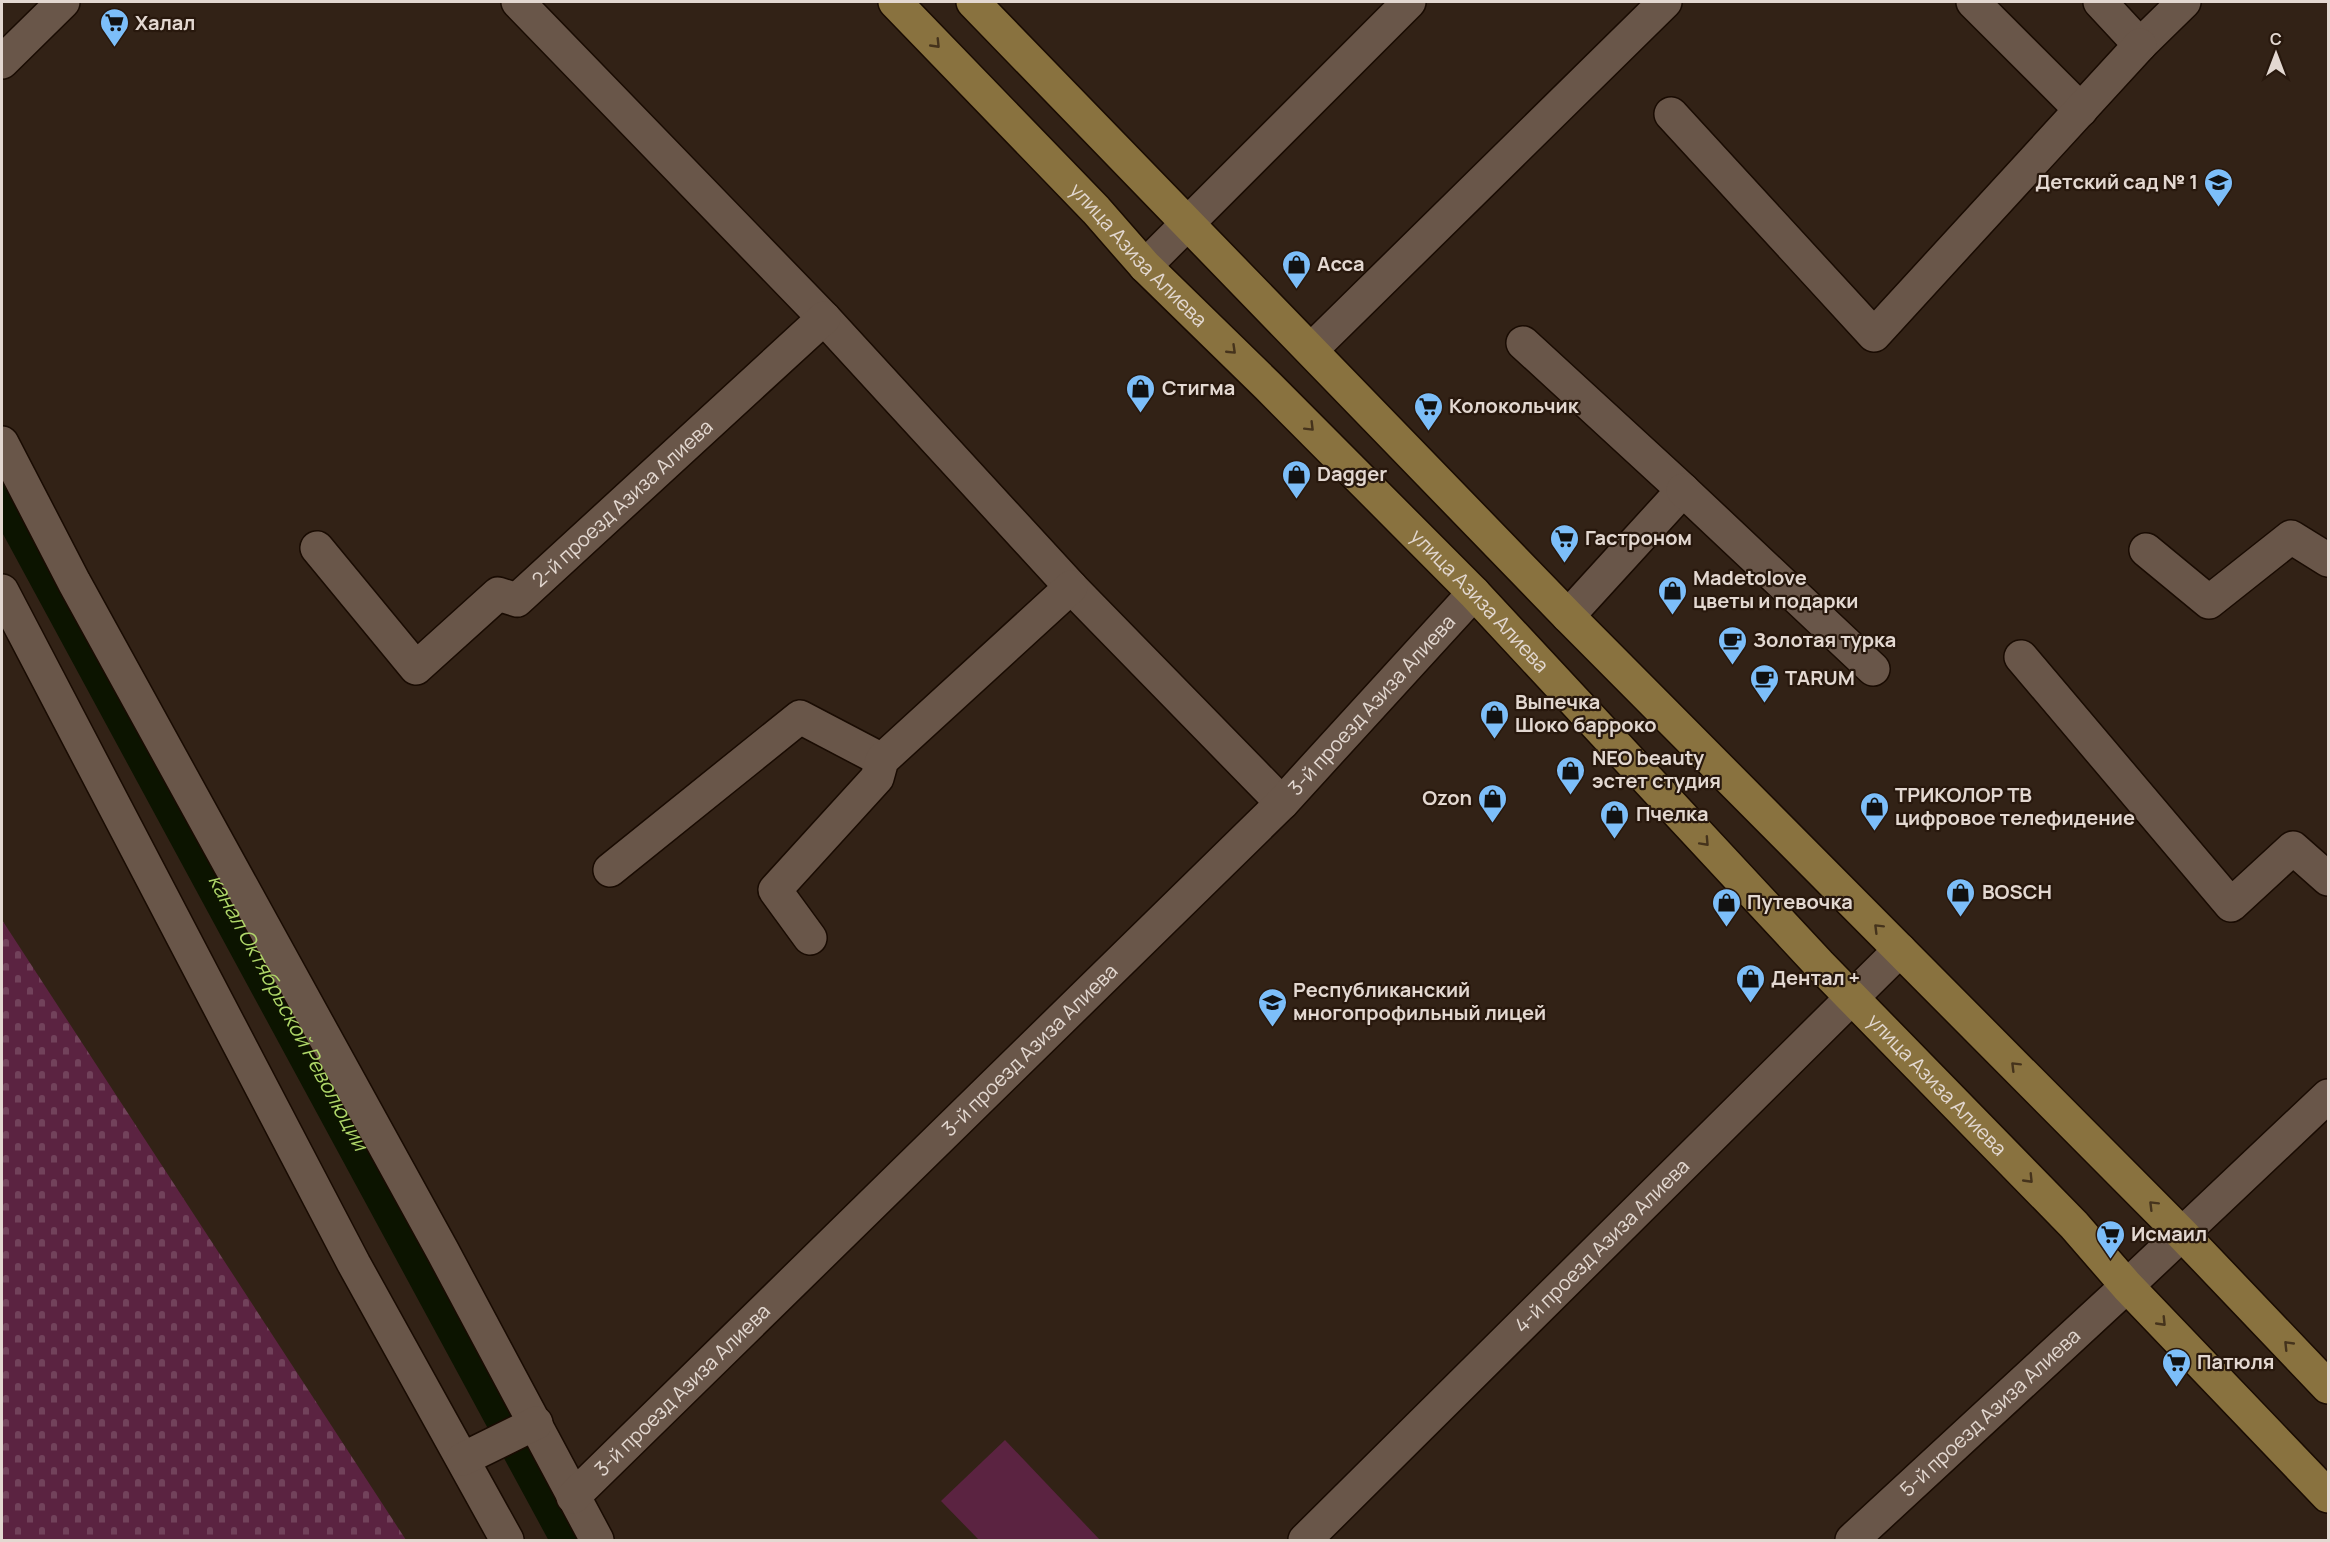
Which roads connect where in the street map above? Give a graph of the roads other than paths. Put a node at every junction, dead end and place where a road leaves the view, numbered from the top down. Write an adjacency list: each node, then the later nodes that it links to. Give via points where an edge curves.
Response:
1 (63, 2): 11 (street)
2 (518, 2): 16 (street)
3 (895, 2): 15 (main road, улица Азиза Алиева, one-way to 15)
4 (974, 2): 14 (main road)
5 (1409, 2): 14 (street)
6 (1665, 2): 18 (street)
7 (1973, 2): 12 (street)
8 (2100, 2): 10 (street)
9 (2184, 2): 10 (street)
10 (2140, 45): 12 (street)
11 (2, 62)
12 (2081, 110): 13 (street, via 1874,335)
13 (1671, 114)
14 (1187, 224): 15 (street); 18 (main road)
15 (1145, 266): 26 (main road, улица Азиза Алиева, one-way to 26)
16 (824, 318): 21 (street, 2-й проезд Азиза Алиева, via 517,600 498,594 416,668); 24 (street)
17 (1523, 343): 20 (street)
18 (1311, 350): 27 (main road)
19 (2, 443): 41 (street)
20 (1683, 490): 27 (street); 29 (street)
21 (317, 548)
22 (2146, 550): 23 (street, via 2208,602 2291,537)
23 (2328, 560)
24 (1071, 587): 30 (street); 31 (street)
25 (2, 591): 42 (street, via 354,1264)
26 (1474, 593): 31 (street, 3-й проезд Азиза Алиева); 36 (main road, улица Азиза Алиева, one-way to 36)
27 (1568, 616): 35 (main road, one-way to 27)
28 (2021, 657): 33 (street, via 2231,904 2293,848)
29 (1873, 669)
30 (882, 760): 32 (street, via 800,717); 34 (street, via 877,778 775,890)
31 (1282, 803): 44 (street, 3-й проезд Азиза Алиева)
32 (610, 870)
33 (2328, 879)
34 (810, 938)
35 (1900, 950): 36 (street, 4-й проезд Азиза Алиева); 38 (main road, one-way to 35)
36 (1852, 997): 39 (main road, улица Азиза Алиева, one-way to 39, via 2074,1225); 47 (street, 4-й проезд Азиза Алиева)
37 (2328, 1096): 38 (street, 5-й проезд Азиза Алиева)
38 (2182, 1234): 39 (street, 5-й проезд Азиза Алиева); 40 (main road, one-way to 38)
39 (2127, 1286): 43 (main road, улица Азиза Алиева, one-way to 43); 48 (street, 5-й проезд Азиза Алиева)
40 (2328, 1387)
41 (536, 1424): 42 (street); 44 (street)
42 (463, 1459): 45 (street)
43 (2328, 1496)
44 (573, 1497): 46 (street)
45 (507, 1540)
46 (597, 1540)
47 (1305, 1540)
48 (1852, 1540)

